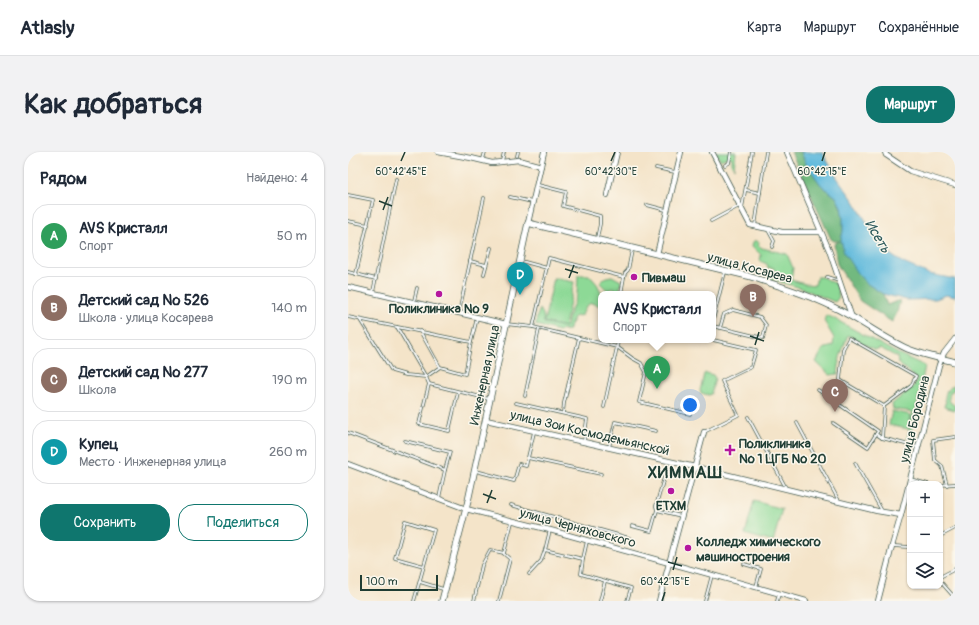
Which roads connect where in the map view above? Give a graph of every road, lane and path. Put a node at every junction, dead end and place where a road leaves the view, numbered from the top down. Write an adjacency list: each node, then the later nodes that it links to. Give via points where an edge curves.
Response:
1 (438, 152): 15 (street)
2 (485, 152): 15 (lane)
3 (504, 152): 16 (lane)
4 (518, 152): 14 (lane)
5 (544, 152): 18 (street, Инженерная улица)
6 (617, 152): 27 (street)
7 (681, 152): 20 (street)
8 (712, 152): 32 (street)
9 (731, 152): 17 (lane, via 729,163)
10 (752, 152): 24 (lane)
11 (766, 152): 25 (lane)
12 (787, 152): 40 (street)
13 (885, 152): 23 (street, via 910,171)
14 (517, 156)
15 (483, 161): 16 (street)
16 (502, 162): 18 (street, via 519,160)
17 (725, 165)
18 (541, 166): 22 (street, Инженерная улица)
19 (656, 168): 20 (lane)
20 (676, 172): 33 (street)
21 (396, 180): 56 (lane)
22 (536, 184): 30 (street, Инженерная улица); 41 (lane, via 566,192 563,206 600,216)
23 (955, 185)
24 (746, 190): 25 (lane); 32 (lane)
25 (760, 192): 38 (lane)
26 (348, 195): 37 (lane, via 373,200)
27 (607, 195)
28 (510, 197): 30 (lane)
29 (484, 198): 46 (lane)
30 (533, 202): 36 (street, Инженерная улица)
31 (647, 205): 33 (lane)
32 (741, 208): 35 (lane); 38 (street)
33 (668, 210): 45 (street)
34 (348, 221): 37 (lane)
35 (711, 221)
36 (528, 223): 41 (street, улица Косарева); 47 (street, Инженерная улица)
37 (368, 225): 52 (lane)
38 (753, 225): 39 (street)
39 (768, 229): 40 (street, via 782,232); 42 (lane, via 774,241)
40 (821, 232): 57 (street)
41 (596, 240): 44 (street, улица Косарева)
42 (772, 247)
43 (490, 248): 48 (lane)
44 (632, 248): 45 (street, улица Косарева); 54 (lane)
45 (657, 254): 50 (street, улица Косарева)
46 (470, 261): 48 (lane); 64 (lane)
47 (520, 261): 49 (lane); 69 (street, Инженерная улица)
48 (486, 265): 53 (lane)
49 (547, 268): 54 (lane, via 549,258); 71 (lane)
50 (725, 270): 63 (lane); 65 (street, улица Косарева, via 803,294)
51 (348, 272): 52 (lane)
52 (356, 274): 56 (lane)
53 (484, 274)
54 (624, 277): 60 (lane)
55 (827, 277): 57 (lane)
56 (376, 279): 61 (lane)
57 (839, 281): 65 (street)
58 (348, 287): 61 (street)
59 (416, 288): 62 (lane)
60 (622, 291)
61 (372, 293): 62 (street)
62 (413, 302): 64 (street)
63 (716, 308)
64 (459, 313): 67 (street)
65 (851, 315): 84 (street, улица Косарева, via 908,349)
66 (348, 317): 68 (lane)
67 (477, 317): 69 (street); 79 (lane)
68 (360, 319): 70 (lane); 89 (lane, via 392,371)
69 (506, 324): 71 (lane); 94 (street, Инженерная улица)
70 (397, 327): 75 (lane); 89 (lane)
71 (533, 327): 74 (lane)
72 (716, 327): 73 (lane)
73 (720, 328): 73 (lane, via 763,338 766,325 760,317 733,310 724,314)
74 (539, 329): 76 (lane); 93 (lane)
75 (420, 331): 79 (lane); 88 (lane)
76 (579, 338): 80 (lane); 98 (lane)
77 (955, 339): 84 (street, улица Бородина)
78 (716, 341): 106 (lane, via 756,350 751,367 722,381 738,415)
79 (471, 342): 88 (lane, via 466,374)
80 (598, 342)
81 (600, 343): 83 (lane)
82 (618, 343): 83 (lane)
83 (617, 347): 86 (lane); 97 (lane)
84 (941, 359): 85 (street, улица Косарева); 113 (street, улица Бородина)
85 (955, 362)
86 (641, 364): 87 (lane); 99 (lane, via 646,372 639,402)
87 (646, 365)
88 (440, 367): 89 (lane)
89 (426, 377): 90 (lane)
90 (429, 384): 92 (lane); 92 (lane, via 419,424 449,431)
91 (818, 390): 108 (lane, via 878,431)
92 (458, 392): 94 (lane)
93 (525, 396)
94 (490, 400): 101 (street, Инженерная улица)
95 (516, 403): 98 (lane)
96 (884, 406): 96 (lane, via 840,380 843,349 849,338 916,376 910,386); 110 (lane)
97 (604, 407)
98 (562, 414): 112 (lane, via 587,419)
99 (690, 414)
100 (748, 417): 128 (lane)
101 (486, 420): 104 (street, улица Зои Космодемьянской); 120 (street, Инженерная улица)
102 (797, 423): 130 (lane)
103 (833, 423): 108 (lane, via 868,447)
104 (535, 431): 112 (street, улица Зои Космодемьянской); 115 (lane)
105 (656, 431): 114 (lane, via 615,422)
106 (704, 432): 118 (street)
107 (348, 433): 119 (lane)
108 (876, 434): 110 (lane)
109 (955, 437): 127 (lane, via 933,440 935,460 942,466)
110 (882, 438): 113 (lane)
111 (405, 441): 119 (lane, via 450,452)
112 (584, 442): 114 (street, улица Зои Космодемьянской)
113 (918, 447): 123 (street, улица Бородина)
114 (609, 448): 118 (street, улица Зои Космодемьянской)
115 (528, 458): 120 (lane, via 526,466 519,464 514,481); 121 (lane)
116 (855, 463): 134 (lane)
117 (348, 464): 129 (street, улица Черняховского)
118 (695, 467): 128 (street, улица Зои Космодемьянской); 136 (street)
119 (445, 470): 129 (lane)
120 (475, 470): 132 (street, Инженерная улица)
121 (601, 474)
122 (665, 474): 133 (lane)
123 (910, 479): 124 (lane); 135 (street, улица Бородина)
124 (917, 481)
125 (955, 484): 127 (lane)
126 (943, 485): 127 (lane)
127 (947, 485)
128 (787, 489): 130 (street, улица Зои Космодемьянской)
129 (439, 499): 132 (street, улица Черняховского)
130 (840, 502): 134 (street, улица Зои Космодемьянской)
131 (511, 505): 142 (lane)
132 (466, 509): 137 (street, улица Черняховского); 160 (street, Инженерная улица)
133 (657, 510): 136 (lane); 138 (lane, via 651,531)
134 (883, 512): 135 (street, улица Зои Космодемьянской)
135 (901, 515): 144 (street, улица Бородина)
136 (681, 516): 149 (street)
137 (512, 521): 140 (street, улица Черняховского); 147 (lane)
138 (632, 526)
139 (955, 528): 141 (lane)
140 (550, 530): 143 (street, улица Черняховского); 146 (lane)
141 (943, 534)
142 (629, 538)
143 (587, 541): 148 (lane); 149 (street, улица Черняховского)
144 (892, 546): 145 (lane); 173 (street, улица Бородина)
145 (907, 547)
146 (545, 550): 148 (lane); 153 (lane)
147 (504, 554): 165 (lane, via 490,550 482,565); 166 (lane, via 510,559)
148 (582, 559): 156 (lane, via 581,574)
149 (669, 563): 154 (street, улица Черняховского); 169 (street)
150 (744, 564): 159 (lane, via 761,569)
151 (424, 566): 151 (lane, via 434,530 405,521 395,558); 157 (lane)
152 (955, 569): 155 (lane)
153 (529, 574)
154 (712, 575): 159 (street, улица Черняховского); 170 (lane)
155 (943, 576)
156 (605, 581): 167 (lane); 168 (lane, via 631,588)
157 (420, 582): 160 (lane); 163 (lane)
158 (943, 584): 162 (lane)
159 (756, 588): 161 (street, улица Черняховского)
160 (445, 590): 164 (street, Инженерная улица)
161 (779, 594): 171 (lane); 172 (street, улица Черняховского)
162 (955, 598)
163 (414, 601)
164 (442, 601)
165 (474, 601)
166 (498, 601)
167 (600, 601)
168 (627, 601)
169 (659, 601)
170 (705, 601)
171 (777, 601)
172 (806, 601)
173 (878, 601)

